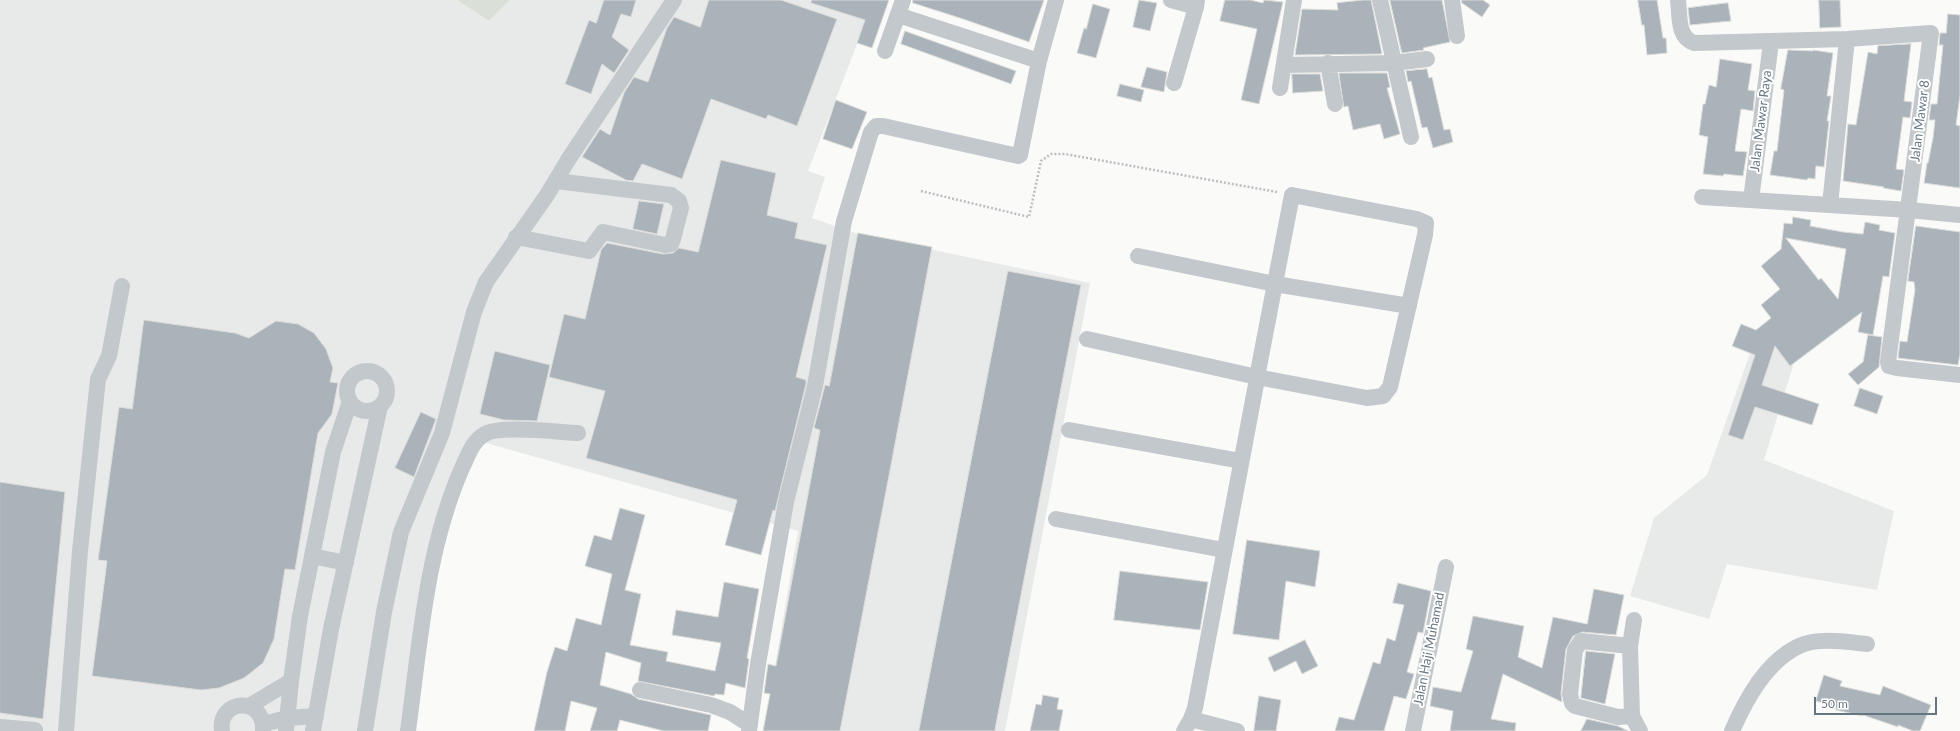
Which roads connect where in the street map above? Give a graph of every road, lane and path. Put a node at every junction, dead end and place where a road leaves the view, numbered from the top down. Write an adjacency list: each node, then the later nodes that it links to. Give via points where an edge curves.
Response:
1 (674, 0): 23 (street)
2 (1056, 0): 15 (street)
3 (1171, 0): 8 (street)
4 (1294, 0): 18 (street)
5 (1380, 0): 17 (street)
6 (1452, 0): 10 (street)
7 (1678, 0): 12 (street, via 1682,34 1688,41)
8 (1197, 3): 19 (street)
9 (901, 7): 13 (street); 15 (street)
10 (1457, 36)
11 (1847, 39): 12 (street); 28 (street); 29 (street, Jalan Mawar 8, via 1931,33)
12 (1771, 42): 27 (street, Jalan Mawar Raya)
13 (885, 51)
14 (1427, 59): 17 (street)
15 (1039, 61): 61 (street, via 1021,152 1018,156 883,126 876,126 871,132 844,222 815,386 786,502 758,664)
16 (1328, 62): 17 (street); 18 (street); 21 (street)
17 (1394, 63): 22 (street)
18 (1284, 64): 20 (street)
19 (1174, 83)
20 (1280, 88)
21 (1335, 104)
22 (1411, 137)
23 (556, 181): 31 (street); 31 (street, via 671,195 679,201 681,208 671,244 665,245 603,232 589,251)
24 (921, 191): 25 (path, via 1029,217 1041,161 1051,154 1065,154)
25 (1292, 195): 33 (street); 35 (street, via 1426,222)
26 (1702, 197): 27 (street)
27 (1751, 200): 28 (street)
28 (1830, 205): 29 (street)
29 (1909, 210): 30 (street); 37 (street, Jalan Mawar 8, via 1889,366)
30 (1960, 215)
31 (516, 237): 65 (street, via 486,282 470,326 442,433 401,532 384,612)
32 (1138, 256): 33 (street)
33 (1275, 284): 35 (street); 38 (street)
34 (122, 286): 63 (street, via 109,356 98,379 80,551)
35 (1409, 306): 38 (street, via 1390,387 1383,396 1367,398)
36 (1087, 339): 38 (street)
37 (1960, 376)
38 (1257, 377): 43 (street)
39 (350, 401): 40 (street, via 367,411); 40 (street, via 347,387 350,381 354,375 367,371 380,375 386,387 386,394); 46 (street, via 333,452)
40 (380, 406): 47 (street)
41 (1069, 430): 43 (street)
42 (578, 433): 66 (street, via 500,430 486,433 470,450 445,513 439,537 426,598)
43 (1241, 461): 45 (street)
44 (1056, 519): 45 (street)
45 (1224, 550): 58 (street)
46 (312, 556): 47 (street); 52 (street)
47 (346, 562): 56 (street)
48 (1446, 567): 68 (street, Jalan Haji Muhamad)
49 (1634, 620): 51 (street)
50 (1867, 644): 70 (street, via 1828,641 1800,646 1772,665 1743,705)
51 (1630, 646): 55 (street); 55 (street, via 1581,641 1575,650 1570,694 1575,706 1618,717)
52 (291, 681): 54 (street); 57 (street)
53 (640, 690): 61 (street, via 711,705 730,712)
54 (249, 706): 60 (street, via 261,717); 64 (street, via 242,705 229,710 222,722)
55 (1632, 716): 69 (street)
56 (314, 723): 57 (street)
57 (287, 725): 60 (street)
58 (1187, 725): 67 (street)
59 (0, 727): 62 (street)
60 (263, 728)
61 (750, 728)
62 (35, 730)
63 (66, 731)
64 (222, 731)
65 (365, 731)
66 (408, 731)
67 (1237, 731)
68 (1413, 731)
69 (1640, 731)
70 (1732, 731)

